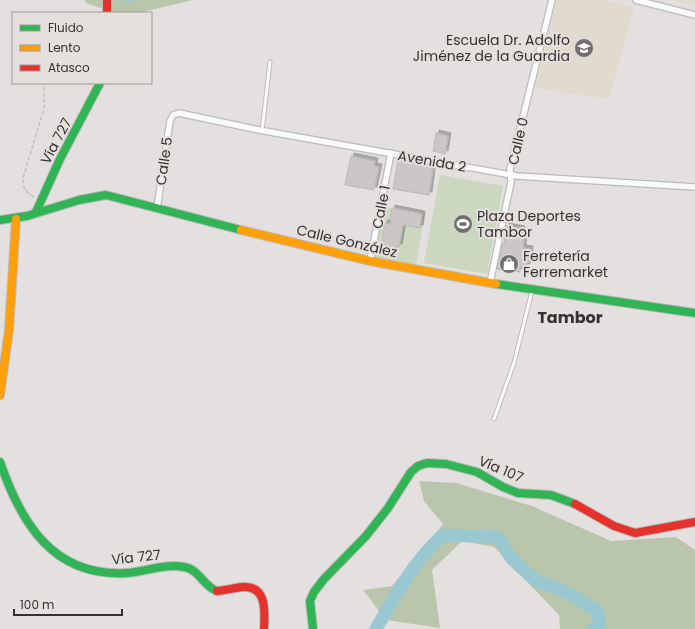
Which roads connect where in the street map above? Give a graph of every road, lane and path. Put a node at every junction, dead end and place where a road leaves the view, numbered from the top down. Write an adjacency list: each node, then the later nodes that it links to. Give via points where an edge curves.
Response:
1 (107, 0): 4 (street)
2 (552, 0): 12 (street, Calle 0, via 510,169)
3 (636, 0): 5 (street)
4 (108, 12)
5 (695, 15)
6 (270, 62): 10 (lane)
7 (44, 84): 14 (path, via 44,108 23,183 28,194)
8 (99, 84): 14 (street, Vía 727)
9 (173, 115): 10 (street, Avenida 2, via 179,113); 15 (street, Calle 5, via 170,120)
10 (262, 131): 11 (street, Avenida 2)
11 (391, 153): 12 (street, Avenida 2); 19 (street, Calle 1)
12 (511, 175): 13 (street, Avenida 2); 20 (street, Calle 0)
13 (695, 187)
14 (42, 197): 16 (street, Vía 727)
15 (157, 208): 16 (street, Calle González, via 100,195 84,197); 19 (street, Calle González)
16 (36, 212): 17 (street, Calle González)
17 (16, 219): 18 (street, Calle González); 23 (street, via 9,330)
18 (0, 220)
19 (370, 261): 20 (street, Calle González)
20 (490, 283): 21 (street, Calle González)
21 (533, 289): 22 (street, Calle González); 24 (lane, via 514,363)
22 (695, 313)
23 (0, 395)
24 (494, 419)
25 (0, 462): 27 (street, Vía 727, via 13,499 27,524 53,551 66,560 92,571 108,573 176,565 196,572 216,591 253,588 261,594 264,602)
26 (695, 522): 28 (street, Vía 107, via 635,533 614,526 575,504 551,495 518,493 477,472 446,464 427,463 411,472 366,536 324,578 314,592 310,601)
27 (264, 629)
28 (313, 629)

